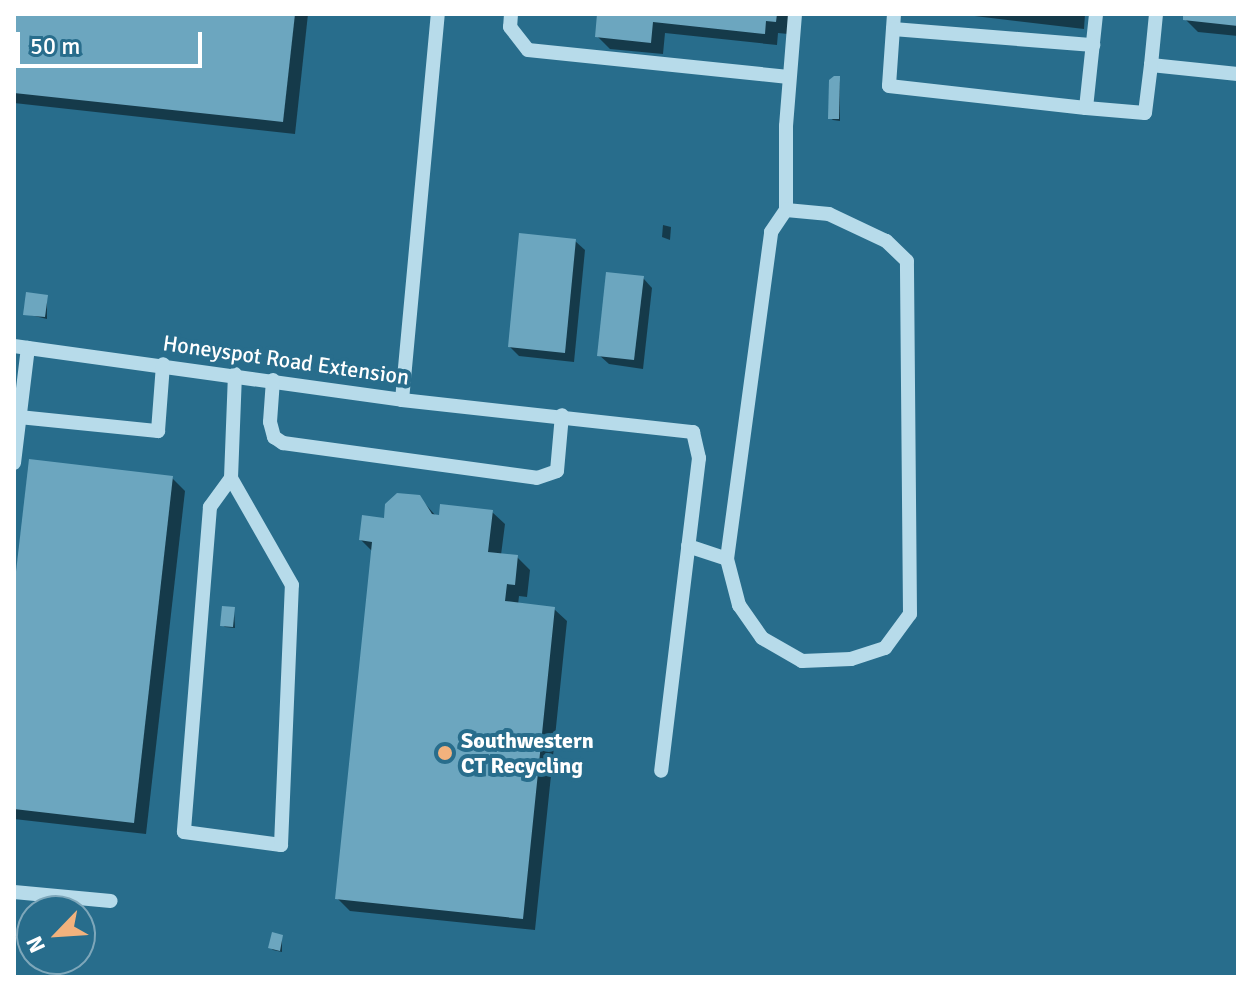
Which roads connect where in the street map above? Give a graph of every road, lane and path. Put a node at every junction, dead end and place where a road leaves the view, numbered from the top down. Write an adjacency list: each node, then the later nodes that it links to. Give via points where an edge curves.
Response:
1 (438, 14): 17 (street)
2 (511, 14): 10 (street, via 510,27 528,50)
3 (795, 14): 10 (street)
4 (1096, 14): 7 (street)
5 (1156, 14): 8 (street)
6 (894, 21): 7 (street); 11 (street, via 889,86)
7 (1093, 45): 11 (street)
8 (1151, 65): 9 (street); 11 (street, via 1145,113)
9 (1238, 74)
10 (789, 77): 12 (street)
11 (1086, 108)
12 (786, 210): 23 (street, via 771,232); 23 (street, via 829,214 886,241 907,261 910,614 885,648 851,659 802,661 762,638 739,605)
13 (21, 347): 14 (street, Honeyspot Road Extension); 19 (street)
14 (163, 364): 15 (street, Honeyspot Road Extension); 19 (street, via 158,431)
15 (235, 374): 16 (street, Honeyspot Road Extension); 21 (street)
16 (273, 380): 17 (street, Honeyspot Road Extension); 18 (street, via 270,422 274,437 283,443 537,478 557,471)
17 (402, 400): 18 (street, Honeyspot Road Extension)
18 (558, 415): 22 (street, Honeyspot Road Extension, via 693,432 699,458)
19 (19, 417): 20 (street)
20 (14, 463)
21 (231, 478): 21 (street, via 292,585 281,845 184,832 210,507)
22 (688, 546): 23 (street); 24 (street)
23 (727, 559)
24 (661, 771)
25 (14, 892): 26 (street)
26 (111, 901)

